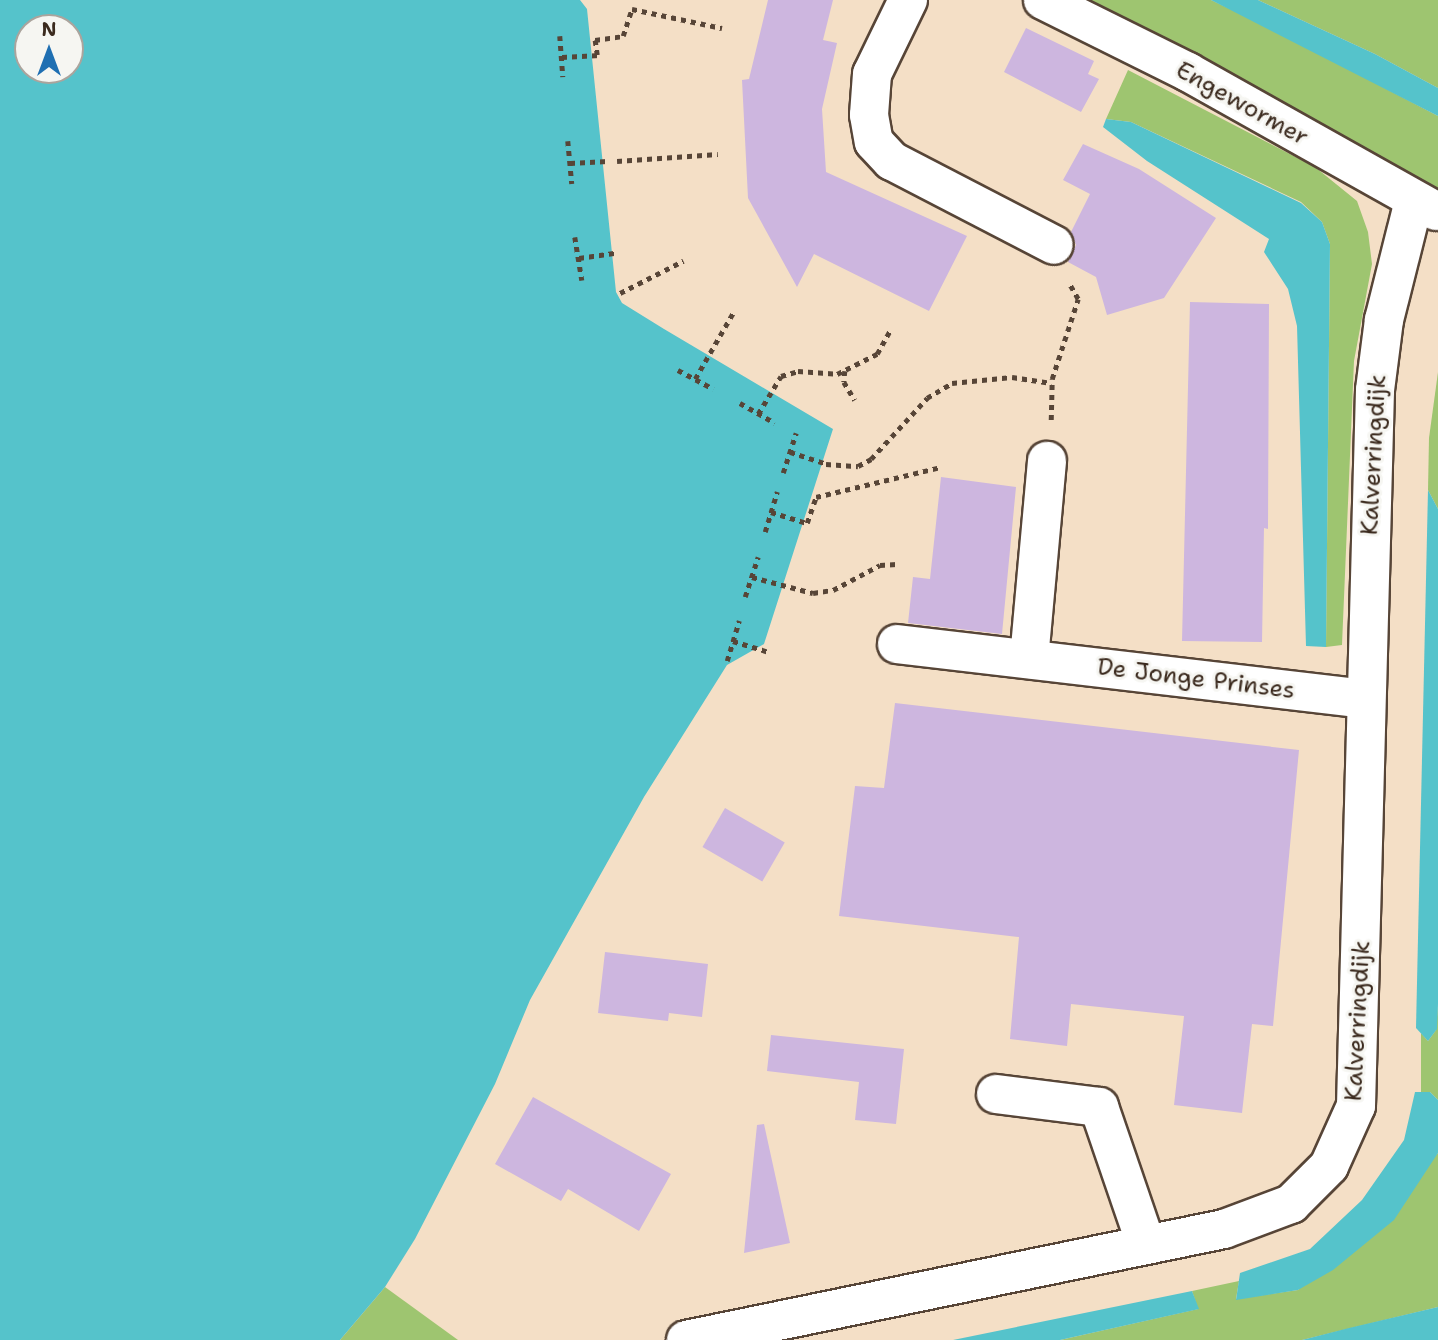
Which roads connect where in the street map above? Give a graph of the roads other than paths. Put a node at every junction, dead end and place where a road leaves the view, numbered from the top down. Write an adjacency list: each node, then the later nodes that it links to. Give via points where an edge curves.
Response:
1 (908, 0): 4 (street, via 872,74 869,115 874,142 892,161)
2 (1043, 0): 3 (street, Engewormer, via 1188,72)
3 (1426, 207): 8 (street, Kalverringdijk, via 1384,320 1374,390)
4 (1054, 245)
5 (1047, 461): 7 (street)
6 (897, 644): 7 (street, De Jonge Prinses)
7 (1029, 659): 8 (street, De Jonge Prinses)
8 (1363, 699): 10 (street, Kalverringdijk, via 1365,845 1356,1106 1329,1166 1291,1204 1224,1229)
9 (996, 1094): 10 (street, via 1098,1107)
10 (1146, 1244): 11 (street, Kalverringdijk)
11 (686, 1340)

